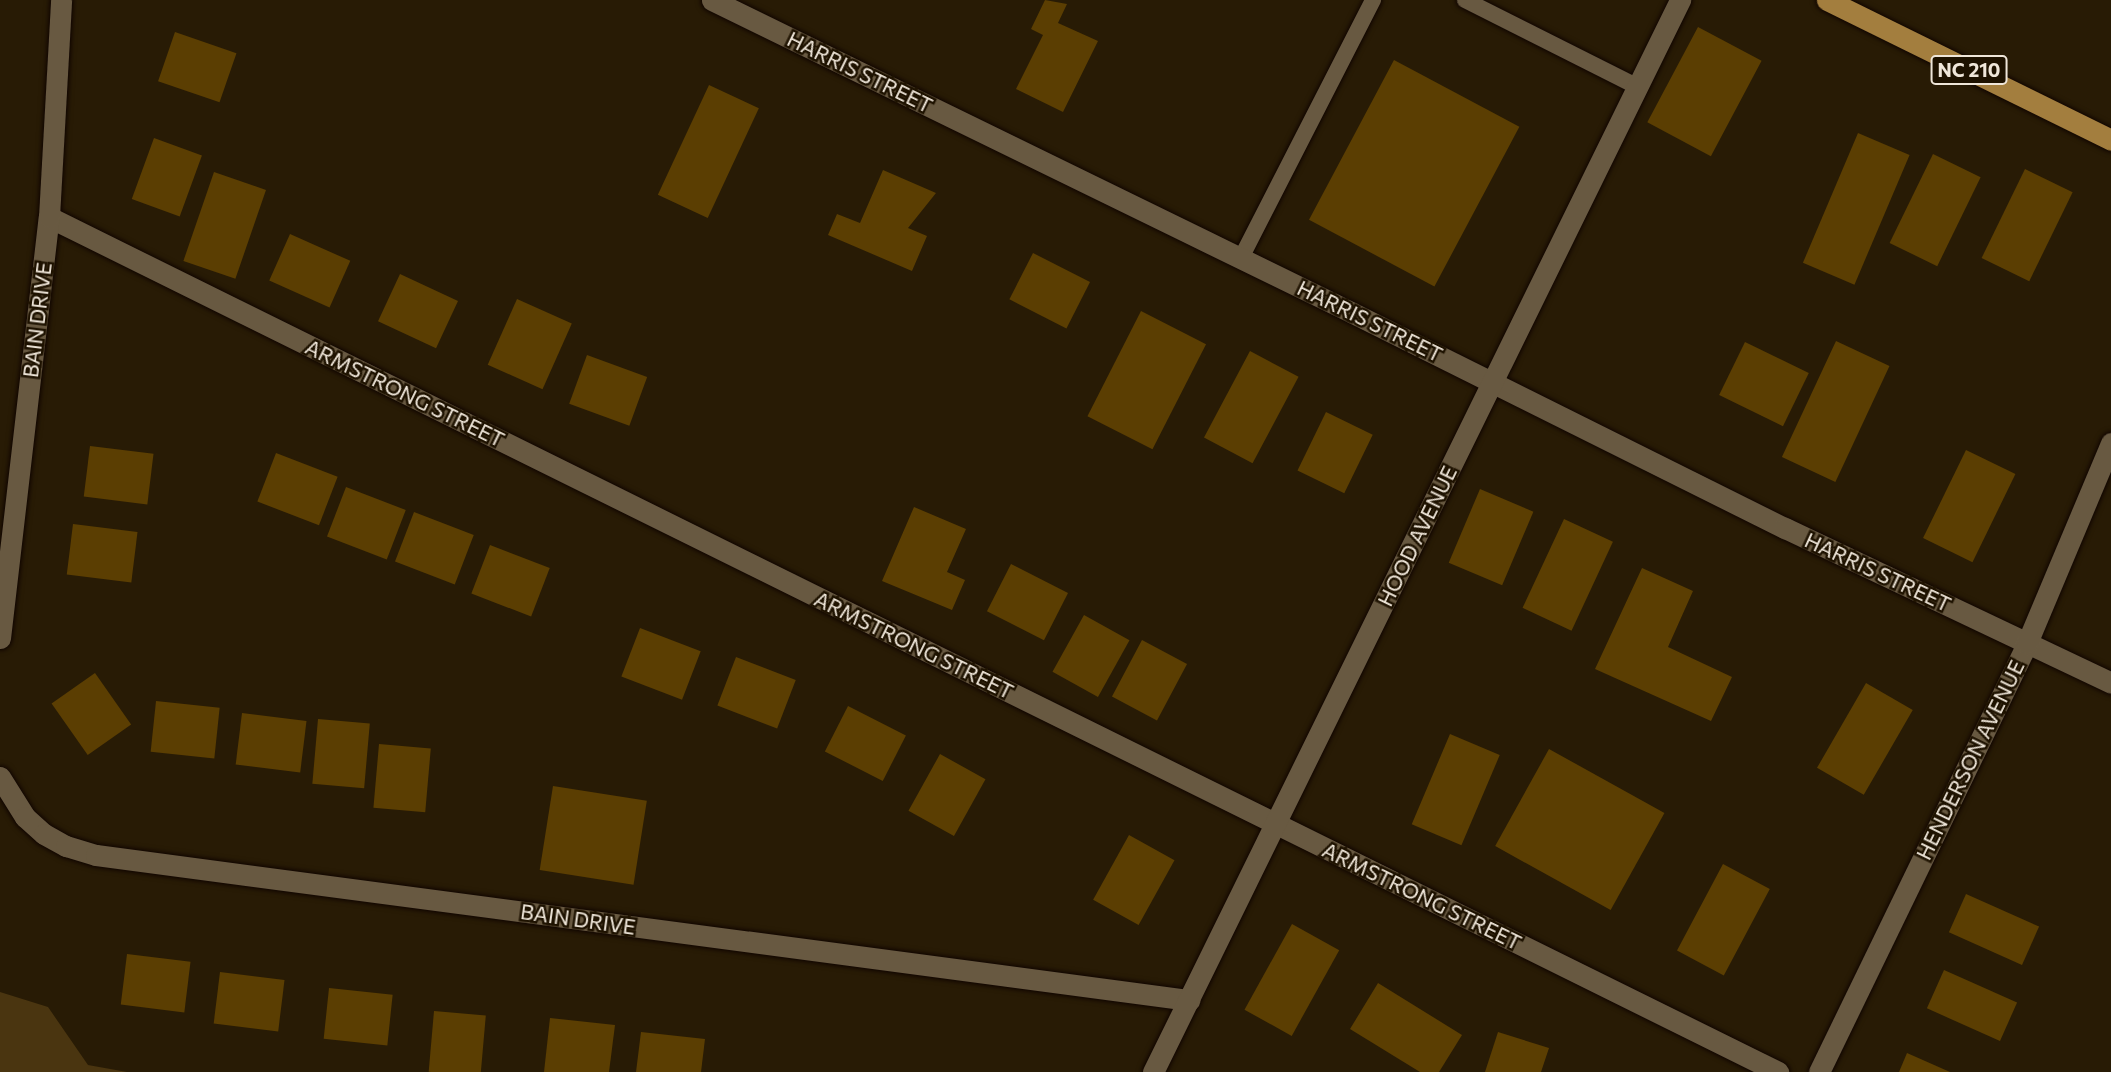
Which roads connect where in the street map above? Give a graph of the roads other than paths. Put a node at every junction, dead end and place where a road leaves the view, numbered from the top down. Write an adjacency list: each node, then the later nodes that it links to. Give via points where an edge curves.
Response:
1 (61, 0): 9 (street, BAIN DRIVE)
2 (712, 0): 10 (street, HARRIS STREET)
3 (1374, 0): 10 (lane)
4 (1465, 0): 7 (lane)
5 (1681, 0): 7 (street, HOOD AVENUE)
6 (1827, 0): 8 (main road, NC 210)
7 (1638, 87): 11 (street, HOOD AVENUE)
8 (2111, 140)
9 (49, 217): 13 (street, BAIN DRIVE); 17 (street, ARMSTRONG STREET)
10 (1241, 258): 11 (street, HARRIS STREET)
11 (1492, 382): 14 (street, HARRIS STREET); 17 (street, HOOD AVENUE)
12 (2111, 443): 14 (street, HENDERSON AVENUE)
13 (0, 638)
14 (2027, 643): 15 (street, HARRIS STREET); 21 (street, HENDERSON AVENUE)
15 (2111, 683)
16 (0, 777): 18 (street, BAIN DRIVE, via 25,817 44,834 96,855)
17 (1276, 824): 18 (street, HOOD AVENUE); 20 (street, ARMSTRONG STREET)
18 (1189, 1000): 19 (street, HOOD AVENUE)
19 (1153, 1072)
20 (1778, 1072)
21 (1819, 1072)

